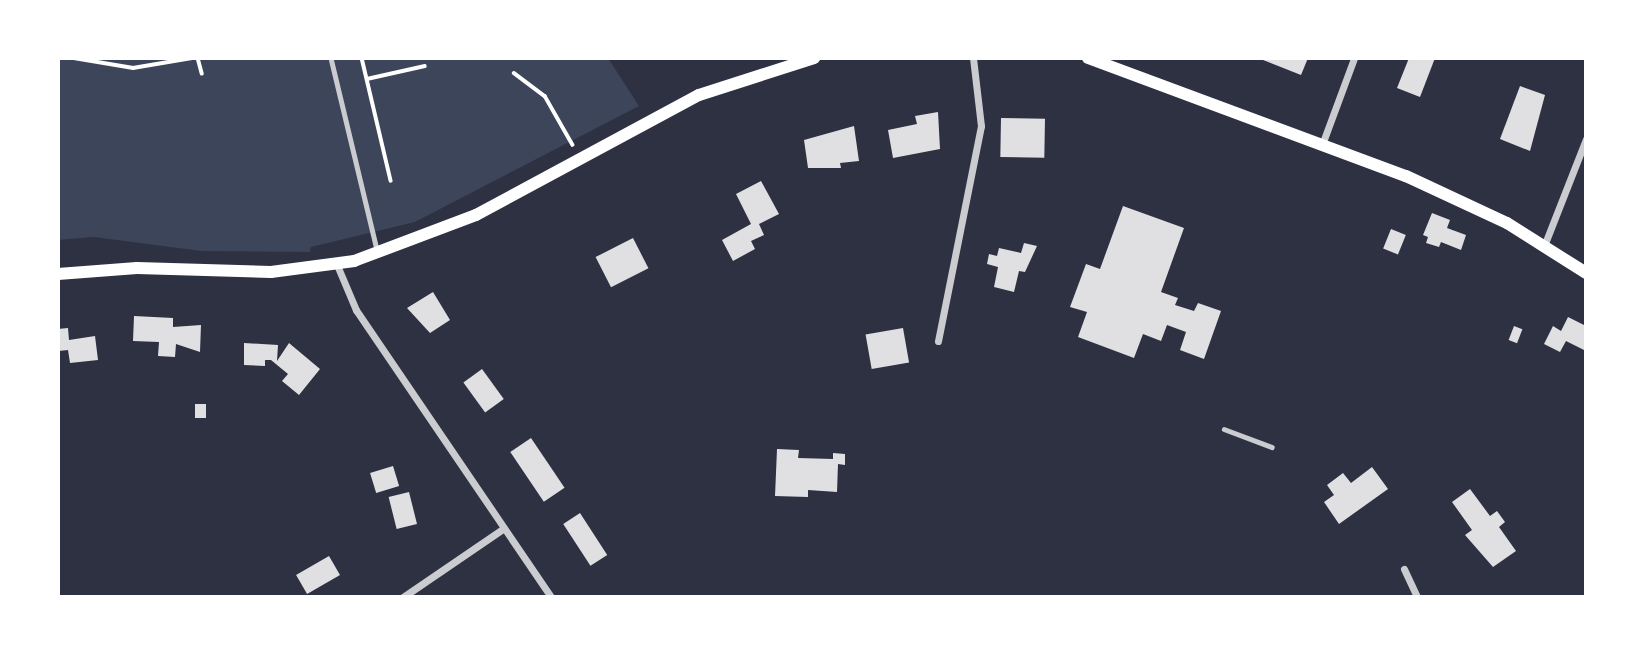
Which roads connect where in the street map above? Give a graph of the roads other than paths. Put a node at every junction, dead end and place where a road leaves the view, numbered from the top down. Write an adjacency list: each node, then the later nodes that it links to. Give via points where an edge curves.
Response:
1 (331, 58): 9 (lane)
2 (814, 58): 9 (main road, via 699,95 476,215)
3 (973, 58): 13 (street, via 981,126)
4 (1088, 58): 7 (main road)
5 (1354, 58): 7 (street)
6 (1586, 139): 8 (street)
7 (1324, 142): 8 (main road, via 1428,186)
8 (1544, 246): 11 (main road)
9 (378, 253): 10 (main road)
10 (337, 265): 12 (main road, via 271,272 137,268); 16 (street, via 356,310)
11 (1586, 273)
12 (58, 274)
13 (938, 341)
14 (1224, 429): 15 (lane)
15 (1272, 447)
16 (504, 527): 18 (street); 19 (street)
17 (1404, 569): 20 (street)
18 (403, 597)
19 (551, 597)
20 (1417, 597)

